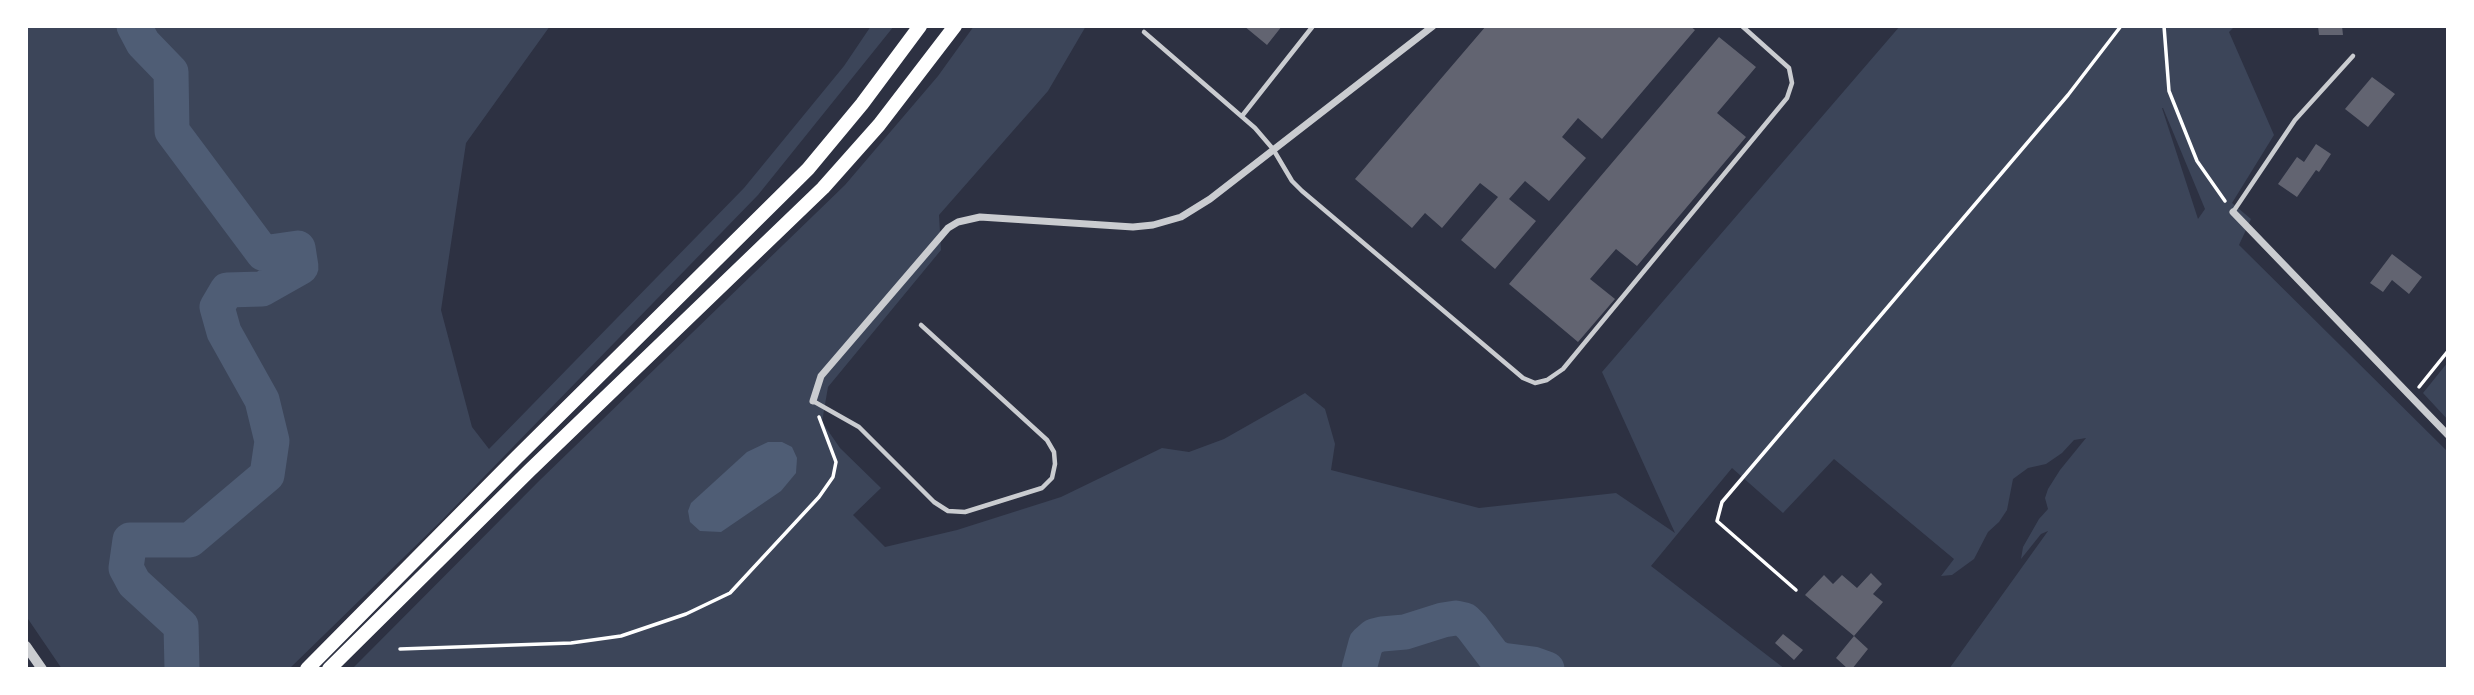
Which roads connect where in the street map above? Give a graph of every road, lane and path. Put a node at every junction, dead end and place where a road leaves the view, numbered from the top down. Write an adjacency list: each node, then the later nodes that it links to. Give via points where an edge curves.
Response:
1 (920, 26): 22 (highway, via 808,169)
2 (955, 26): 23 (highway, via 879,125 823,188)
3 (1313, 26): 10 (lane)
4 (1433, 26): 11 (street)
5 (1742, 26): 11 (lane, via 1789,68 1792,83 1787,98 1563,369 1543,381 1523,378 1302,191)
6 (2121, 26): 18 (path, via 2068,95 1722,502 1717,521)
7 (2164, 26): 12 (path, via 2169,91 2197,161)
8 (1144, 32): 10 (lane)
9 (2353, 56): 12 (lane, via 2295,120)
10 (1242, 116): 11 (lane)
11 (1273, 149): 16 (street, via 1199,207 1164,223 1121,227 992,217 958,222 938,236 821,376)
12 (2233, 212): 15 (street)
13 (921, 325): 16 (lane, via 1047,440 1055,464 1052,478 1042,488 965,512 948,511 859,427)
14 (2448, 351): 15 (path)
15 (2411, 397): 17 (street)
16 (813, 401): 20 (path, via 836,462 833,477 730,593 621,636 571,643)
17 (2448, 435)
18 (1796, 590)
19 (26, 646): 21 (street)
20 (400, 649)
21 (42, 669)
22 (307, 669)
23 (329, 669)

